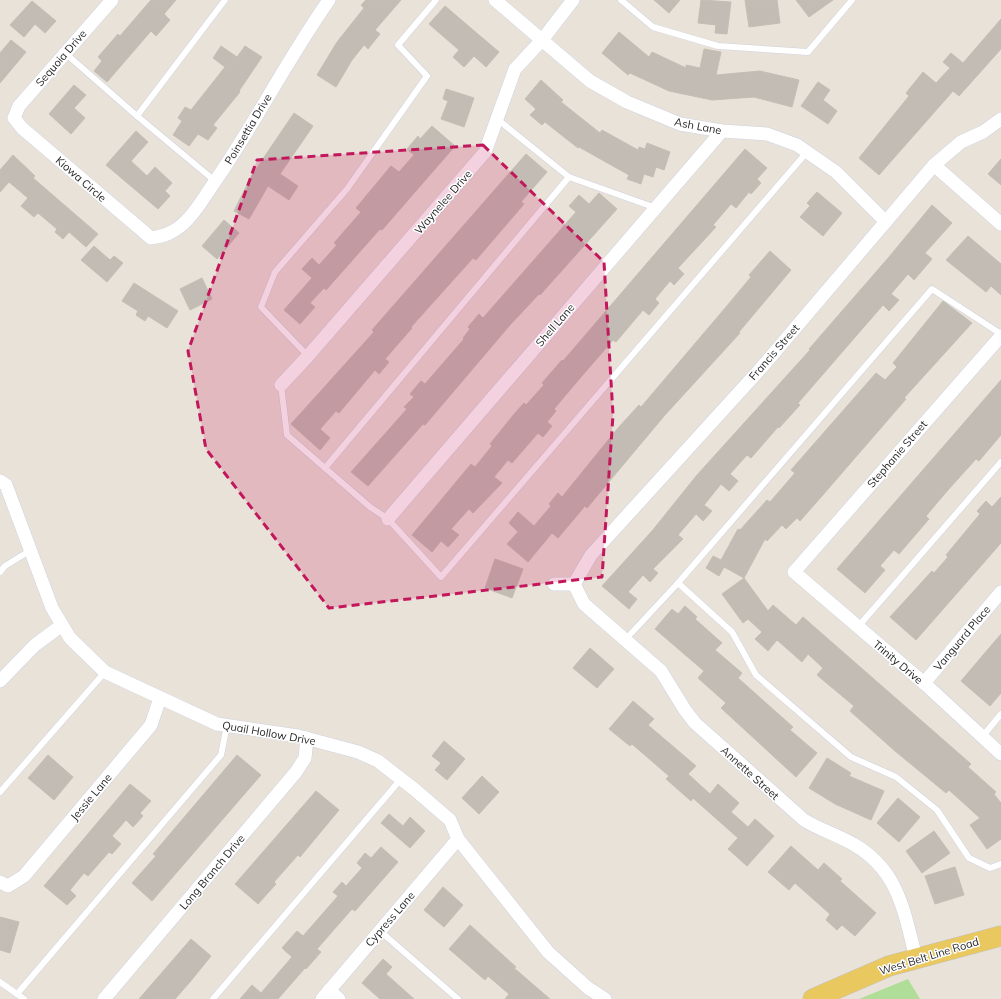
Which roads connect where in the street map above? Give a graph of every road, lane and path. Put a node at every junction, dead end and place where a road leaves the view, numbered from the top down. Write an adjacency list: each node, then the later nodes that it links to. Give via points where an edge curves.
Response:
1 (112, 0): 10 (street, Sequoia Drive)
2 (225, 0): 11 (lane)
3 (329, 0): 19 (street, Poinsettia Drive, via 303,36 232,157)
4 (436, 0): 25 (lane, via 398,45 427,76 347,189 275,272 261,308)
5 (496, 0): 9 (street, Ash Lane)
6 (573, 0): 9 (street, Waynelee Drive)
7 (621, 0): 8 (lane, via 653,26 718,46 808,52)
8 (852, 0)
9 (542, 40): 13 (street, Waynelee Drive, via 515,69); 15 (street, Ash Lane, via 590,81 626,102 680,124)
10 (65, 53): 11 (lane); 12 (street, Sequoia Drive, via 19,106)
11 (137, 116): 19 (lane)
12 (14, 118): 23 (street, Kiowa Circle, via 22,128)
13 (497, 119): 18 (lane); 25 (street, Waynelee Drive, via 485,152)
14 (1000, 120): 17 (street, Francis Street, via 983,132 961,142)
15 (722, 131): 16 (street, Ash Lane, via 767,134 798,145); 20 (street, Shell Lane)
16 (807, 152): 21 (street, Ash Lane, via 836,172); 30 (lane, via 441,577)
17 (934, 164): 21 (street, Francis Street); 22 (street)
18 (569, 177): 20 (lane); 28 (lane)
19 (215, 181): 23 (street, Poinsettia Drive, via 184,223 169,234)
20 (656, 208): 30 (street, Shell Lane)
21 (886, 222): 36 (street, Francis Street, via 762,367 592,555)
22 (1001, 224)
23 (151, 238)
24 (1001, 335): 33 (street, Stephanie Street); 34 (lane, via 932,289)
25 (308, 356): 26 (street, Waynelee Drive)
26 (281, 384): 28 (lane, via 287,435)
27 (1001, 462): 39 (lane)
28 (324, 468): 30 (lane)
29 (0, 481): 31 (street, Quail Hollow Drive, via 6,485)
30 (388, 519)
31 (31, 550): 32 (lane); 38 (street, Quail Hollow Drive, via 52,608)
32 (0, 572)
33 (794, 572): 39 (street, Trinity Drive)
34 (678, 583): 40 (lane); 53 (lane, via 732,632 756,675 851,757 896,776 937,810 969,858 990,868)
35 (554, 584): 36 (street)
36 (574, 584): 40 (street, Annette Street, via 584,604)
37 (1001, 592): 43 (street, Vanguard Place)
38 (62, 625): 41 (street, Quail Hollow Drive, via 70,638); 42 (street, via 35,645)
39 (857, 628): 43 (street, Trinity Drive)
40 (625, 640): 57 (street, Annette Street, via 661,671 695,723 782,802 818,829 853,843 879,864 900,896)
41 (105, 672): 44 (street, Quail Hollow Drive); 51 (lane)
42 (0, 681)
43 (924, 683): 47 (street, Trinity Drive)
44 (160, 698): 46 (street, Quail Hollow Drive, via 217,724); 54 (street, Jessie Lane, via 151,725 24,876)
45 (1001, 714): 47 (lane)
46 (227, 725): 48 (street, Quail Hollow Drive); 59 (lane, via 221,755)
47 (982, 736): 49 (street, Trinity Drive)
48 (307, 738): 50 (street, Quail Hollow Drive, via 358,752 378,761); 62 (street, Long Branch Drive, via 305,758 296,772)
49 (1001, 754)
50 (401, 779): 52 (street, Quail Hollow Drive, via 450,820); 63 (lane)
51 (0, 792)
52 (458, 839): 55 (street, Cypress Lane); 65 (street, Quail Hollow Drive, via 548,952 588,988)
53 (1001, 864)
54 (4, 884)
55 (380, 931): 60 (street, Cypress Lane); 64 (lane)
56 (1001, 936): 57 (main road, West Belt Line Road)
57 (916, 958): 66 (main road, West Belt Line Road, via 889,966)
58 (0, 982): 59 (lane)
59 (17, 994): 61 (lane)
60 (330, 996)
61 (24, 999)
62 (104, 999)
63 (213, 999)
64 (458, 999)
65 (606, 999)
66 (813, 999)

